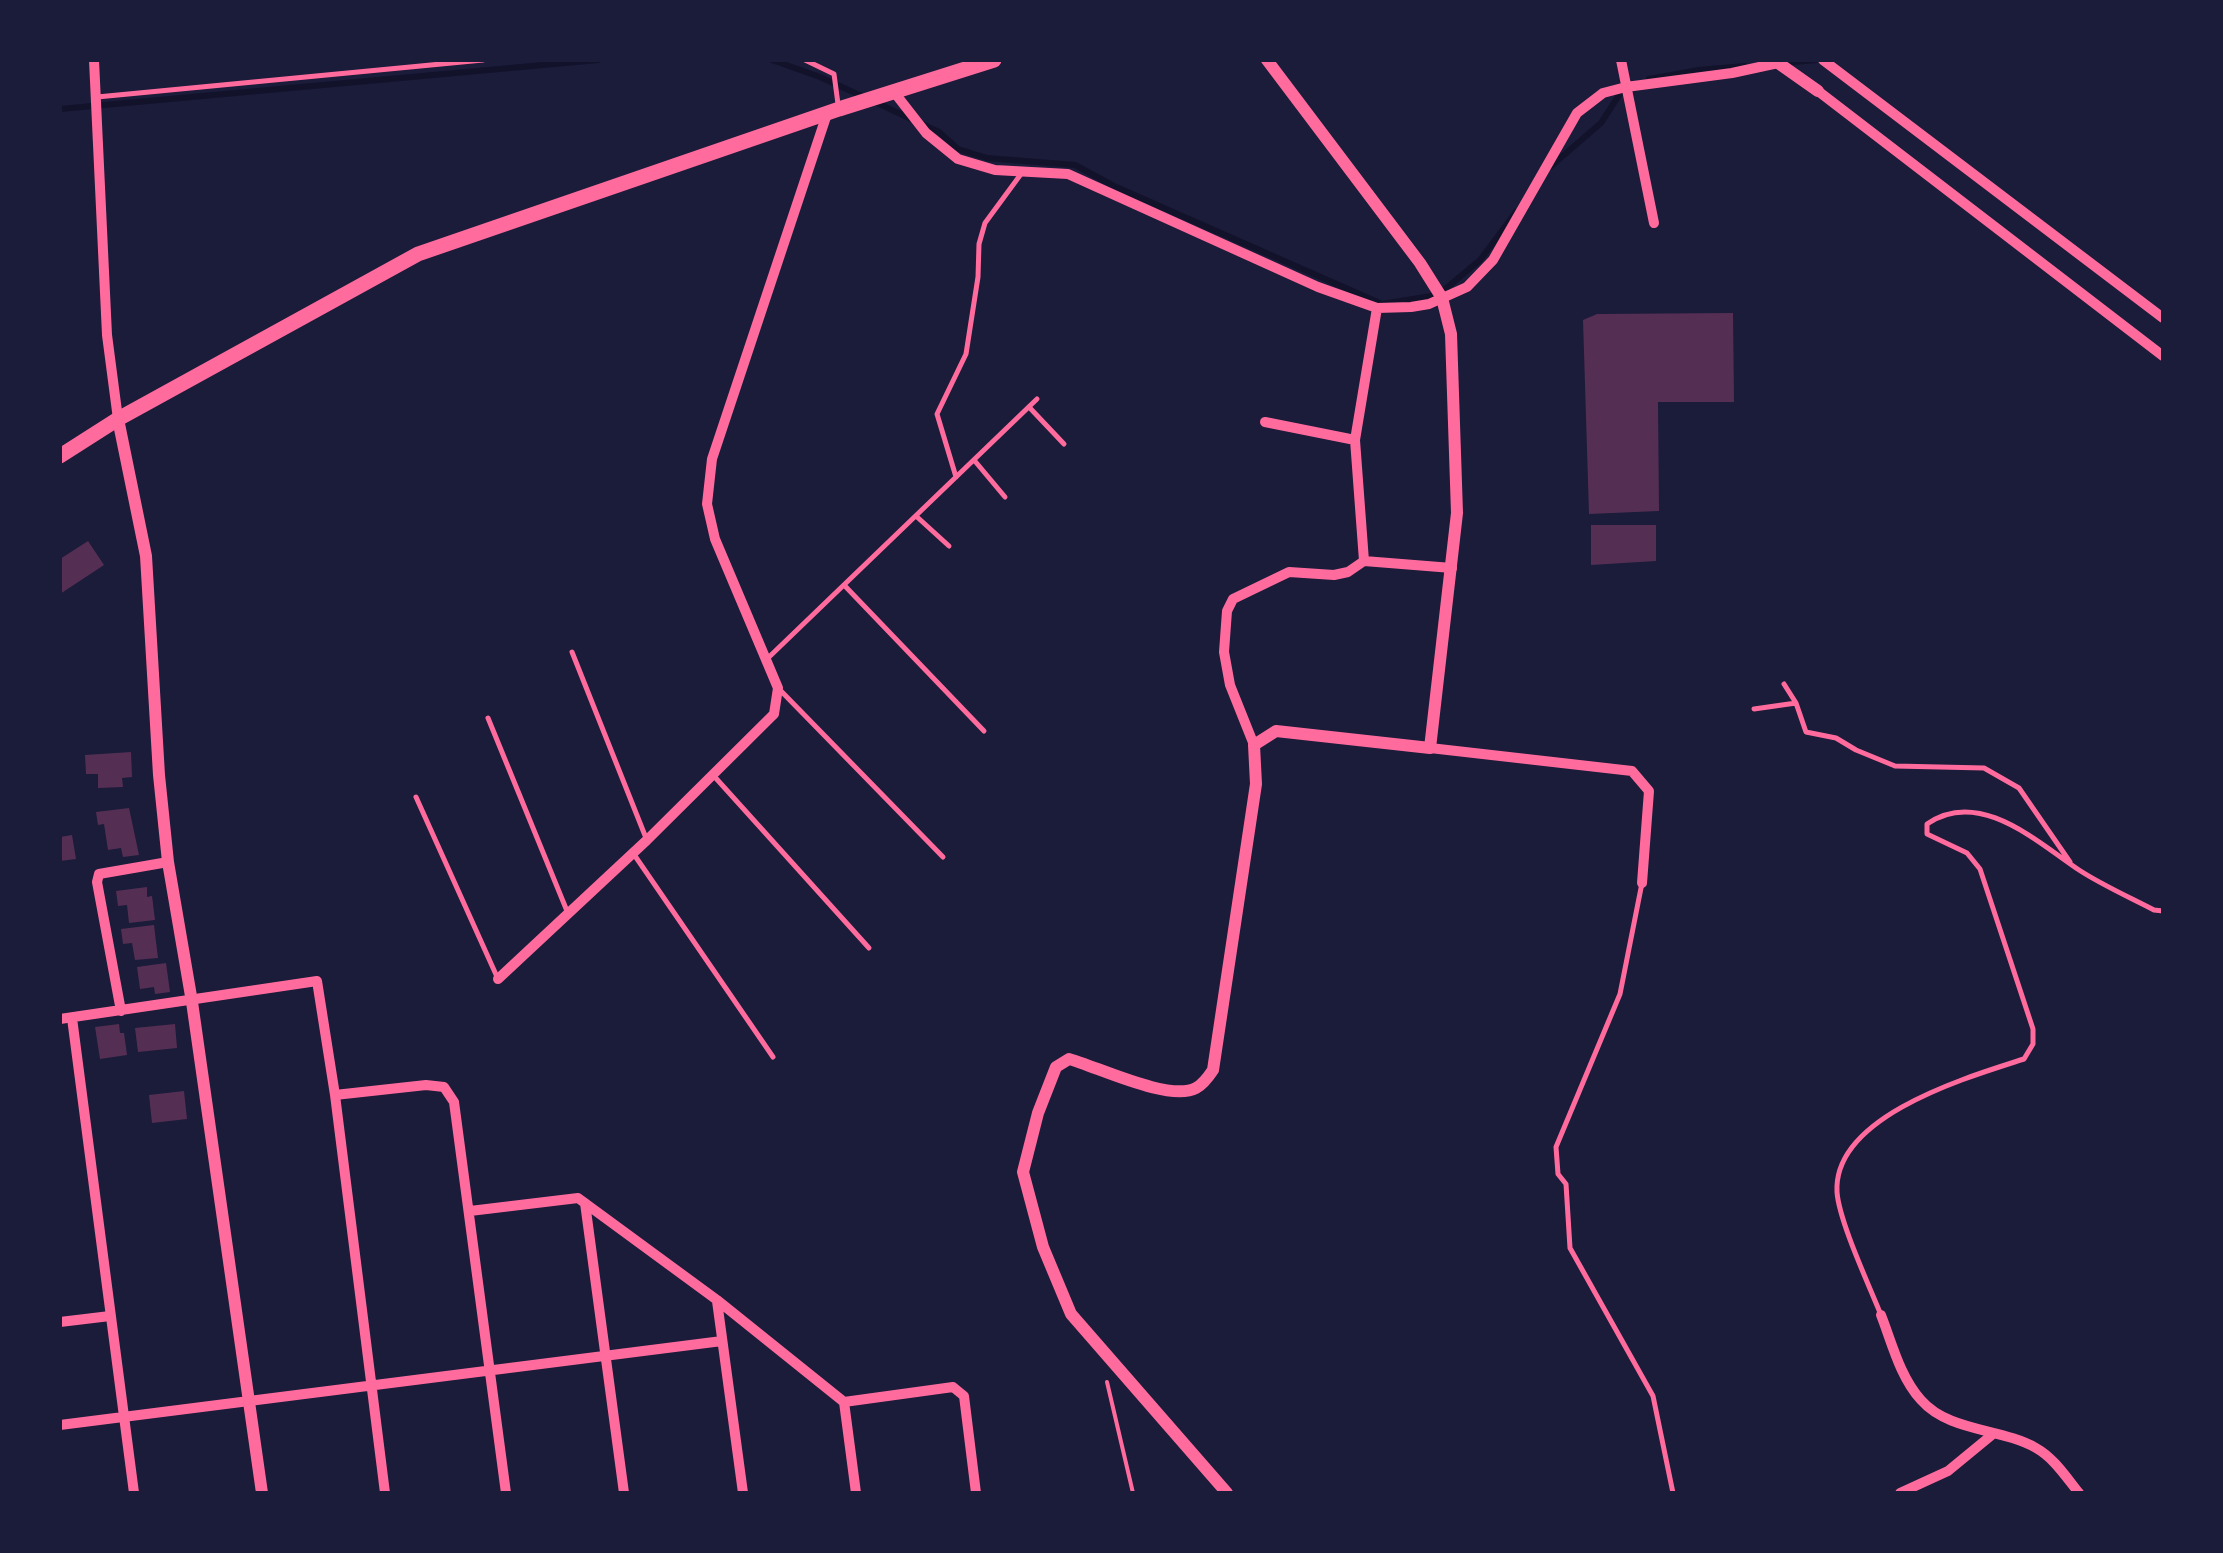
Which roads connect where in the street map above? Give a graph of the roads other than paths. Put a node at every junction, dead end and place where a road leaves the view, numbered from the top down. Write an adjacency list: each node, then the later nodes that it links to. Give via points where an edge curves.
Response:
1 (94, 60): 14 (street)
2 (483, 60): 14 (lane)
3 (805, 60): 15 (lane, via 834,74)
4 (994, 60): 13 (main road)
5 (1267, 60): 18 (street)
6 (1621, 60): 11 (street)
7 (1823, 60): 10 (street)
8 (1848, 60): 10 (street)
9 (1776, 62): 11 (street); 12 (street)
10 (1833, 68): 20 (street)
11 (1626, 87): 17 (street); 18 (street, via 1576,113 1493,260 1467,287)
12 (1818, 91): 21 (street)
13 (894, 92): 15 (main road); 16 (street, via 926,133 958,159)
14 (96, 97): 24 (street, via 107,335)
15 (834, 108): 24 (main road, via 418,254); 38 (street, via 712,459 706,504 714,539)
16 (1023, 171): 19 (street, via 1068,174 1318,288); 30 (lane, via 985,223 966,354 937,414)
17 (1654, 223)
18 (1442, 298): 19 (street); 35 (street, via 1454,374)
19 (1377, 308): 26 (street)
20 (2163, 318)
21 (2163, 356)
22 (1037, 399): 23 (lane)
23 (1029, 407): 27 (lane); 29 (lane)
24 (118, 419): 28 (main road); 52 (street, via 146,556)
25 (1264, 422): 26 (street)
26 (1355, 440): 34 (street)
27 (1064, 444)
28 (60, 456)
29 (974, 460): 30 (lane); 31 (lane)
30 (956, 477): 32 (lane)
31 (1005, 497)
32 (916, 516): 33 (lane); 36 (lane)
33 (950, 546)
34 (1364, 560): 35 (street); 45 (street, via 1348,572 1289,572 1233,599 1224,652)
35 (1452, 568): 46 (street)
36 (844, 585): 38 (lane); 44 (lane)
37 (572, 652): 49 (lane)
38 (766, 660): 40 (street)
39 (1784, 684): 41 (lane)
40 (778, 688): 47 (street, via 774,714); 51 (lane)
41 (1796, 702): 42 (lane); 53 (lane, via 1806,732 1836,738 1895,766 1984,768 2019,788)
42 (1754, 709)
43 (488, 718): 56 (lane)
44 (984, 731)
45 (1254, 745): 46 (street, via 1276,731); 87 (street, via 1256,784 1213,1070 1197,1088 1180,1091 1069,1059 1056,1067 1023,1172 1043,1247 1071,1314)
46 (1430, 748): 54 (street, via 1632,771 1649,791)
47 (713, 775): 49 (street); 57 (lane)
48 (416, 798): 58 (lane)
49 (647, 840): 50 (street)
50 (633, 853): 56 (street); 62 (lane)
51 (943, 857)
52 (168, 862): 59 (street); 60 (street, via 99,874)
53 (2072, 865): 55 (lane); 67 (lane, via 2018,827 1974,812 1956,811 1926,824 1928,834 1966,853 1980,870 2034,1044 2024,1059 1907,1102 1854,1146 1838,1173 1837,1196)
54 (1642, 883): 88 (lane, via 1620,994 1556,1147 1570,1248 1654,1396)
55 (2163, 911)
56 (568, 914): 58 (street)
57 (869, 948)
58 (498, 978)
59 (192, 1002): 60 (street); 63 (street, via 317,981); 74 (street)
60 (121, 1011): 61 (street)
61 (66, 1018): 68 (street)
62 (774, 1057)
63 (335, 1095): 65 (street, via 444,1087 454,1102); 73 (street)
64 (586, 1202): 65 (street); 66 (street); 71 (street)
65 (470, 1211): 72 (street)
66 (717, 1300): 70 (street); 75 (street)
67 (1881, 1315): 78 (street, via 1923,1403)
68 (110, 1316): 69 (street); 76 (street)
69 (60, 1322)
70 (722, 1340): 71 (street); 84 (street)
71 (606, 1356): 72 (street); 83 (street)
72 (490, 1370): 73 (street); 82 (street)
73 (370, 1385): 74 (street); 81 (street)
74 (250, 1400): 76 (street); 80 (street)
75 (844, 1402): 85 (street); 86 (street, via 953,1387 964,1396)
76 (124, 1417): 77 (street); 79 (street)
77 (60, 1425)
78 (1993, 1434): 89 (street, via 1948,1471); 90 (street, via 2034,1447)
79 (134, 1493)
80 (262, 1493)
81 (385, 1493)
82 (506, 1493)
83 (624, 1493)
84 (742, 1493)
85 (856, 1493)
86 (976, 1493)
87 (1227, 1493)
88 (1673, 1493)
89 (1900, 1493)
90 (2079, 1493)

